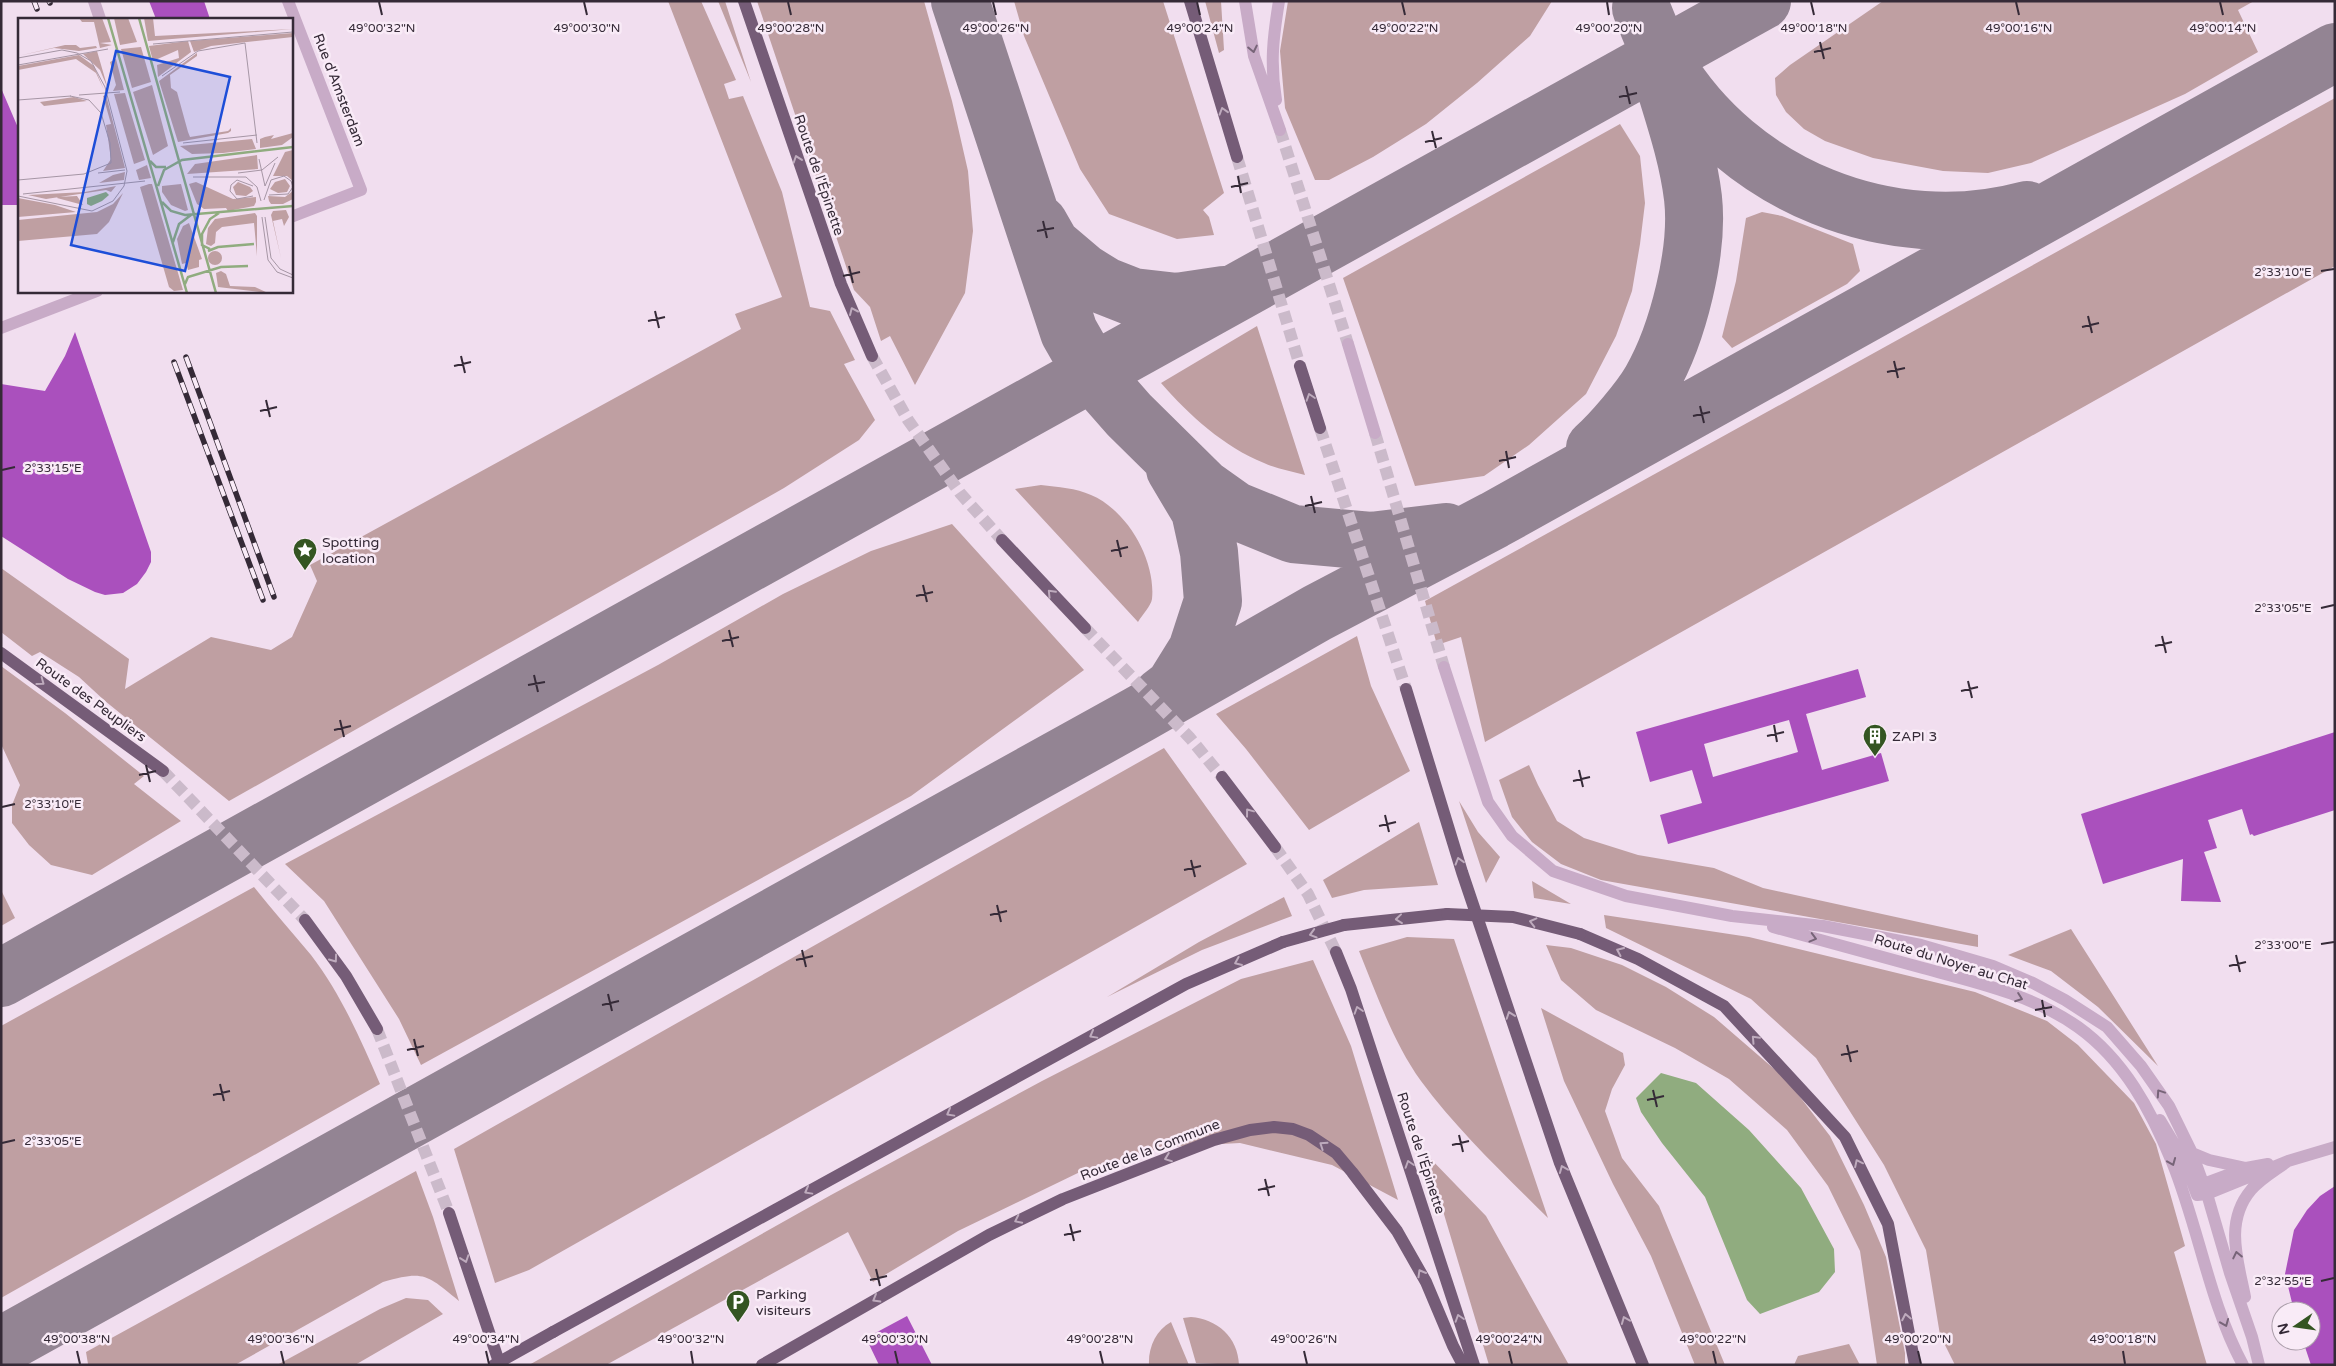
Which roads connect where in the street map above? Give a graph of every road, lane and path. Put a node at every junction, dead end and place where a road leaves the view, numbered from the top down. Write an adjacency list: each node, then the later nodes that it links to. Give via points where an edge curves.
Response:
1 (94, 1): 7 (street)
2 (288, 1): 9 (street, Rue d'Amsterdam, via 361,190)
3 (744, 1): 13 (main road, Route de l'Épinette, one-way to 3, via 841,284)
4 (1190, 1): 8 (main road, one-way to 4)
5 (1245, 1): 6 (street, one-way to 6, via 1254,56 1280,130 1272,74 1272,41)
6 (1279, 1)
7 (100, 18)
8 (1237, 157)
9 (292, 217)
10 (94, 292): 11 (street)
11 (1, 328)
12 (1348, 344): 16 (street)
13 (872, 356)
14 (1300, 366): 15 (main road, one-way to 14)
15 (1320, 428)
16 (1375, 433)
17 (1002, 540): 18 (main road, one-way to 17)
18 (1085, 628)
19 (1, 653): 22 (main road, Route des Peupliers, one-way to 22)
20 (1444, 667): 25 (street, Route du Noyer au Chat, via 1488,802 1512,836 1552,871 1616,893)
21 (1406, 689): 43 (main road, one-way to 21, via 1560,1163 1462,872)
22 (162, 771)
23 (1222, 776): 24 (main road, one-way to 23)
24 (1275, 847)
25 (1732, 916): 29 (street, Route du Noyer au Chat, one-way to 29, via 1979,983 2051,1011 2096,1042); 31 (street, Route du Noyer au Chat, one-way to 25, via 2163,1098 2141,1066 2107,1028 2042,987 1993,966 1921,945 1823,926)
26 (305, 920): 28 (main road, one-way to 28, via 346,976)
27 (1336, 952): 42 (main road, Route de l'Épinette, one-way to 27, via 1352,989)
28 (377, 1029)
29 (2147, 1105): 34 (street, via 2165,1126); 35 (street, Route du Noyer au Chat, one-way to 35)
30 (2335, 1147): 32 (street)
31 (2192, 1153): 33 (street); 34 (street, Route du Noyer au Chat)
32 (2288, 1162): 33 (street); 34 (street); 37 (street, one-way to 32, via 2234,1226 2239,1209 2251,1189)
33 (2246, 1168): 34 (street)
34 (2203, 1191): 35 (street); 37 (street, Route du Noyer au Chat)
35 (2189, 1210): 45 (street, Route du Noyer au Chat, one-way to 45, via 2223,1319)
36 (449, 1213): 39 (main road, one-way to 39)
37 (2252, 1337): 46 (street, Route du Noyer au Chat)
38 (494, 1365): 44 (main road, one-way to 38, bridge, via 1888,1224 1845,1137 1724,1006 1638,959 1580,934 1513,917 1447,914 1344,925 1282,942 1186,984)
39 (500, 1365)
40 (762, 1365): 41 (main road, Route de la Commune, one-way to 40, via 1426,1282 1396,1230 1352,1172 1336,1153 1309,1135 1274,1126 1214,1140 1063,1199 989,1235)
41 (1463, 1365)
42 (1474, 1365)
43 (1643, 1365)
44 (1914, 1365)
45 (2244, 1365)
46 (2259, 1365)

